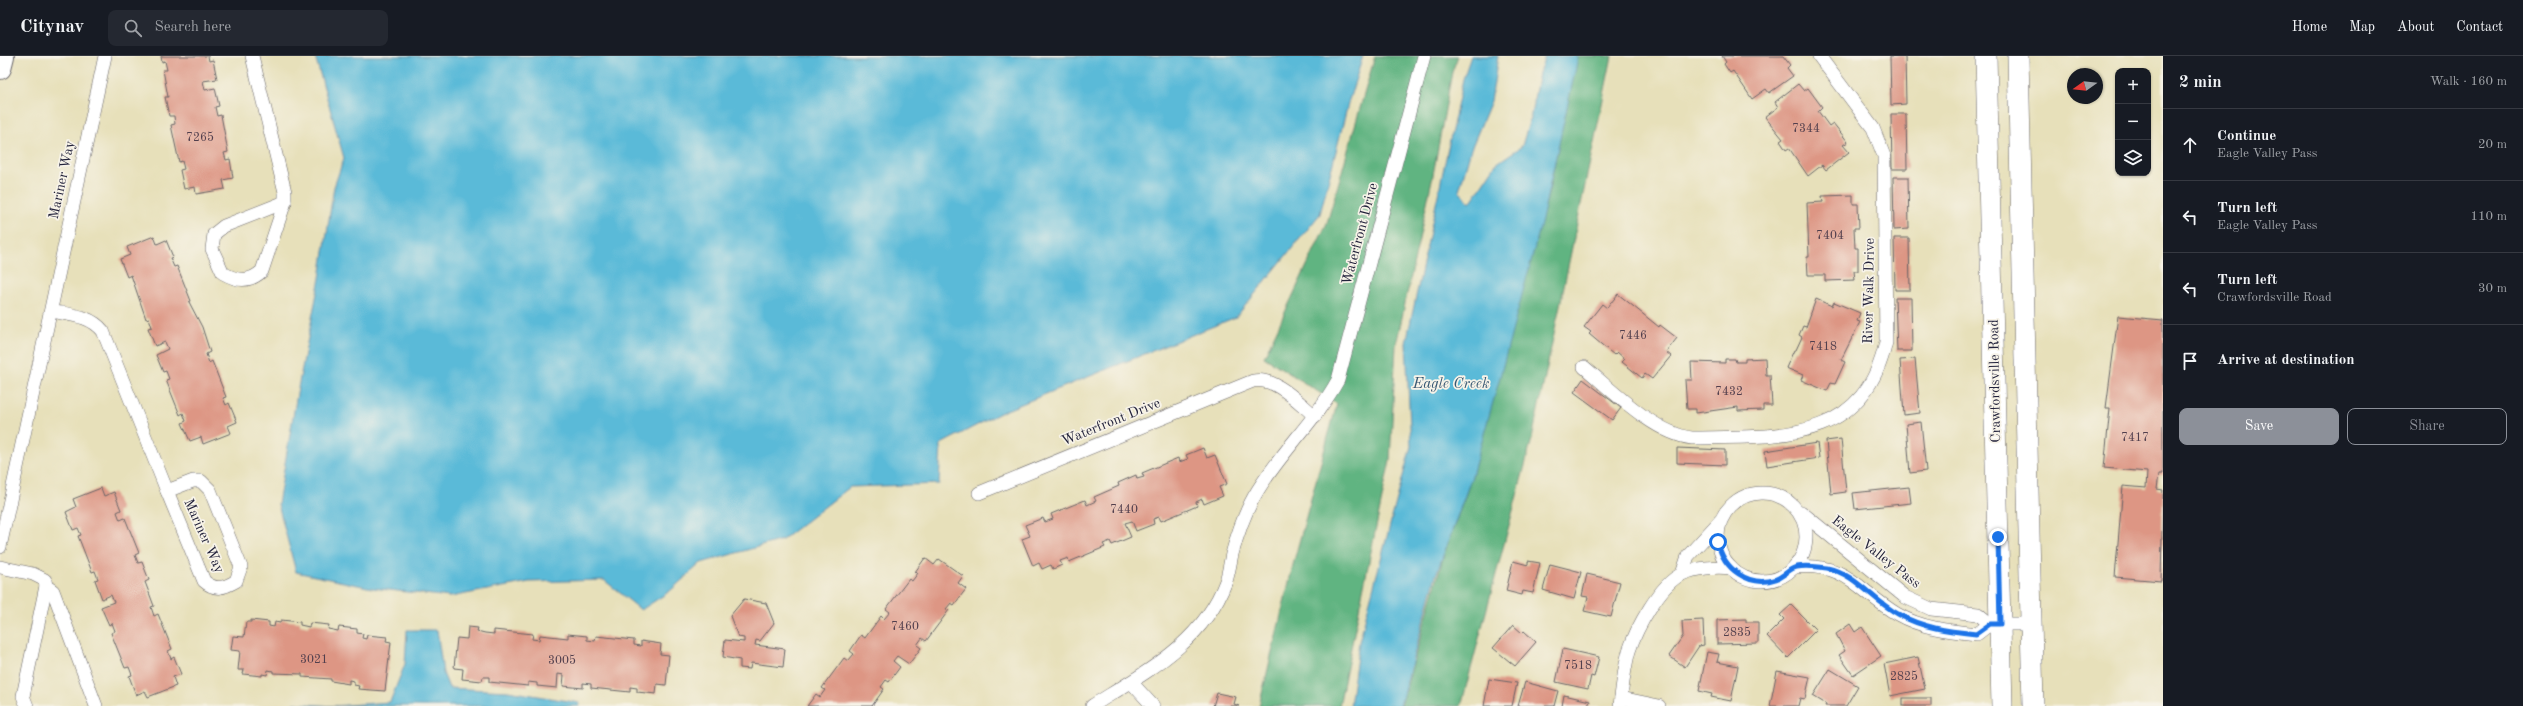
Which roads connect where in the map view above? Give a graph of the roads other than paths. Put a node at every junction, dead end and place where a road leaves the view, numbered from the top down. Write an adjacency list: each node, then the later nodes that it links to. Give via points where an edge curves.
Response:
1 (2, 56): 8 (highway)
2 (105, 56): 10 (street, Mariner Way)
3 (252, 56): 9 (street, via 285,192)
4 (1424, 56): 12 (street, Waterfront Drive, via 1338,380)
5 (1819, 56): 11 (street, River Walk Drive, via 1873,128 1884,156 1886,342 1882,359 1868,388 1837,416 1802,432 1774,436 1692,438 1660,428)
6 (1986, 56): 23 (main road, Crawfordsville Road)
7 (2018, 56): 24 (main road)
8 (0, 68)
9 (285, 202): 9 (street, via 224,226 214,234 212,249 223,273 242,280 253,278 262,271)
10 (51, 311): 13 (street, Mariner Way, via 86,317 103,331); 17 (street, Mariner Way)
11 (1584, 367)
12 (1315, 416): 14 (street, Waterfront Drive, via 1284,391 1258,380); 25 (street, Waterfront Drive, via 1257,491 1238,535 1226,580 1209,615 1179,649)
13 (167, 491): 13 (street, Mariner Way, via 204,581 209,586 217,588 236,581 242,567 207,486 201,481 193,481)
14 (979, 493)
15 (1793, 505): 16 (street, Eagle Valley Pass, via 1775,494 1745,495 1732,503); 19 (street, Eagle Valley Pass, via 1803,520 1806,538 1802,557); 23 (street, Eagle Valley Pass, via 1905,597 1931,609 1978,614)
16 (1721, 520): 20 (street, Eagle Valley Pass, via 1719,549); 21 (street, Eagle Valley Pass, via 1688,556)
17 (0, 547)
18 (0, 567): 22 (street, via 37,576 45,580)
19 (1795, 567): 20 (street, Eagle Valley Pass, via 1776,579 1760,581 1744,578); 23 (street, via 1816,567 1843,574 1856,581 1897,614 1923,625 1976,634)
20 (1731, 568): 21 (street, via 1714,568)
21 (1682, 574): 26 (street, Eagle Valley Pass, via 1654,602 1638,629 1625,666)
22 (46, 586): 27 (street, via 23,696); 28 (street, via 53,591)
23 (1995, 624): 24 (street); 32 (main road, Crawfordsville Road)
24 (2032, 624): 33 (main road)
25 (1131, 682): 29 (street, Waterfront Drive); 30 (street)
26 (1620, 702): 31 (street)
27 (26, 705)
28 (96, 706)
29 (1092, 706)
30 (1153, 706)
31 (1659, 706)
32 (2002, 706)
33 (2033, 706)

